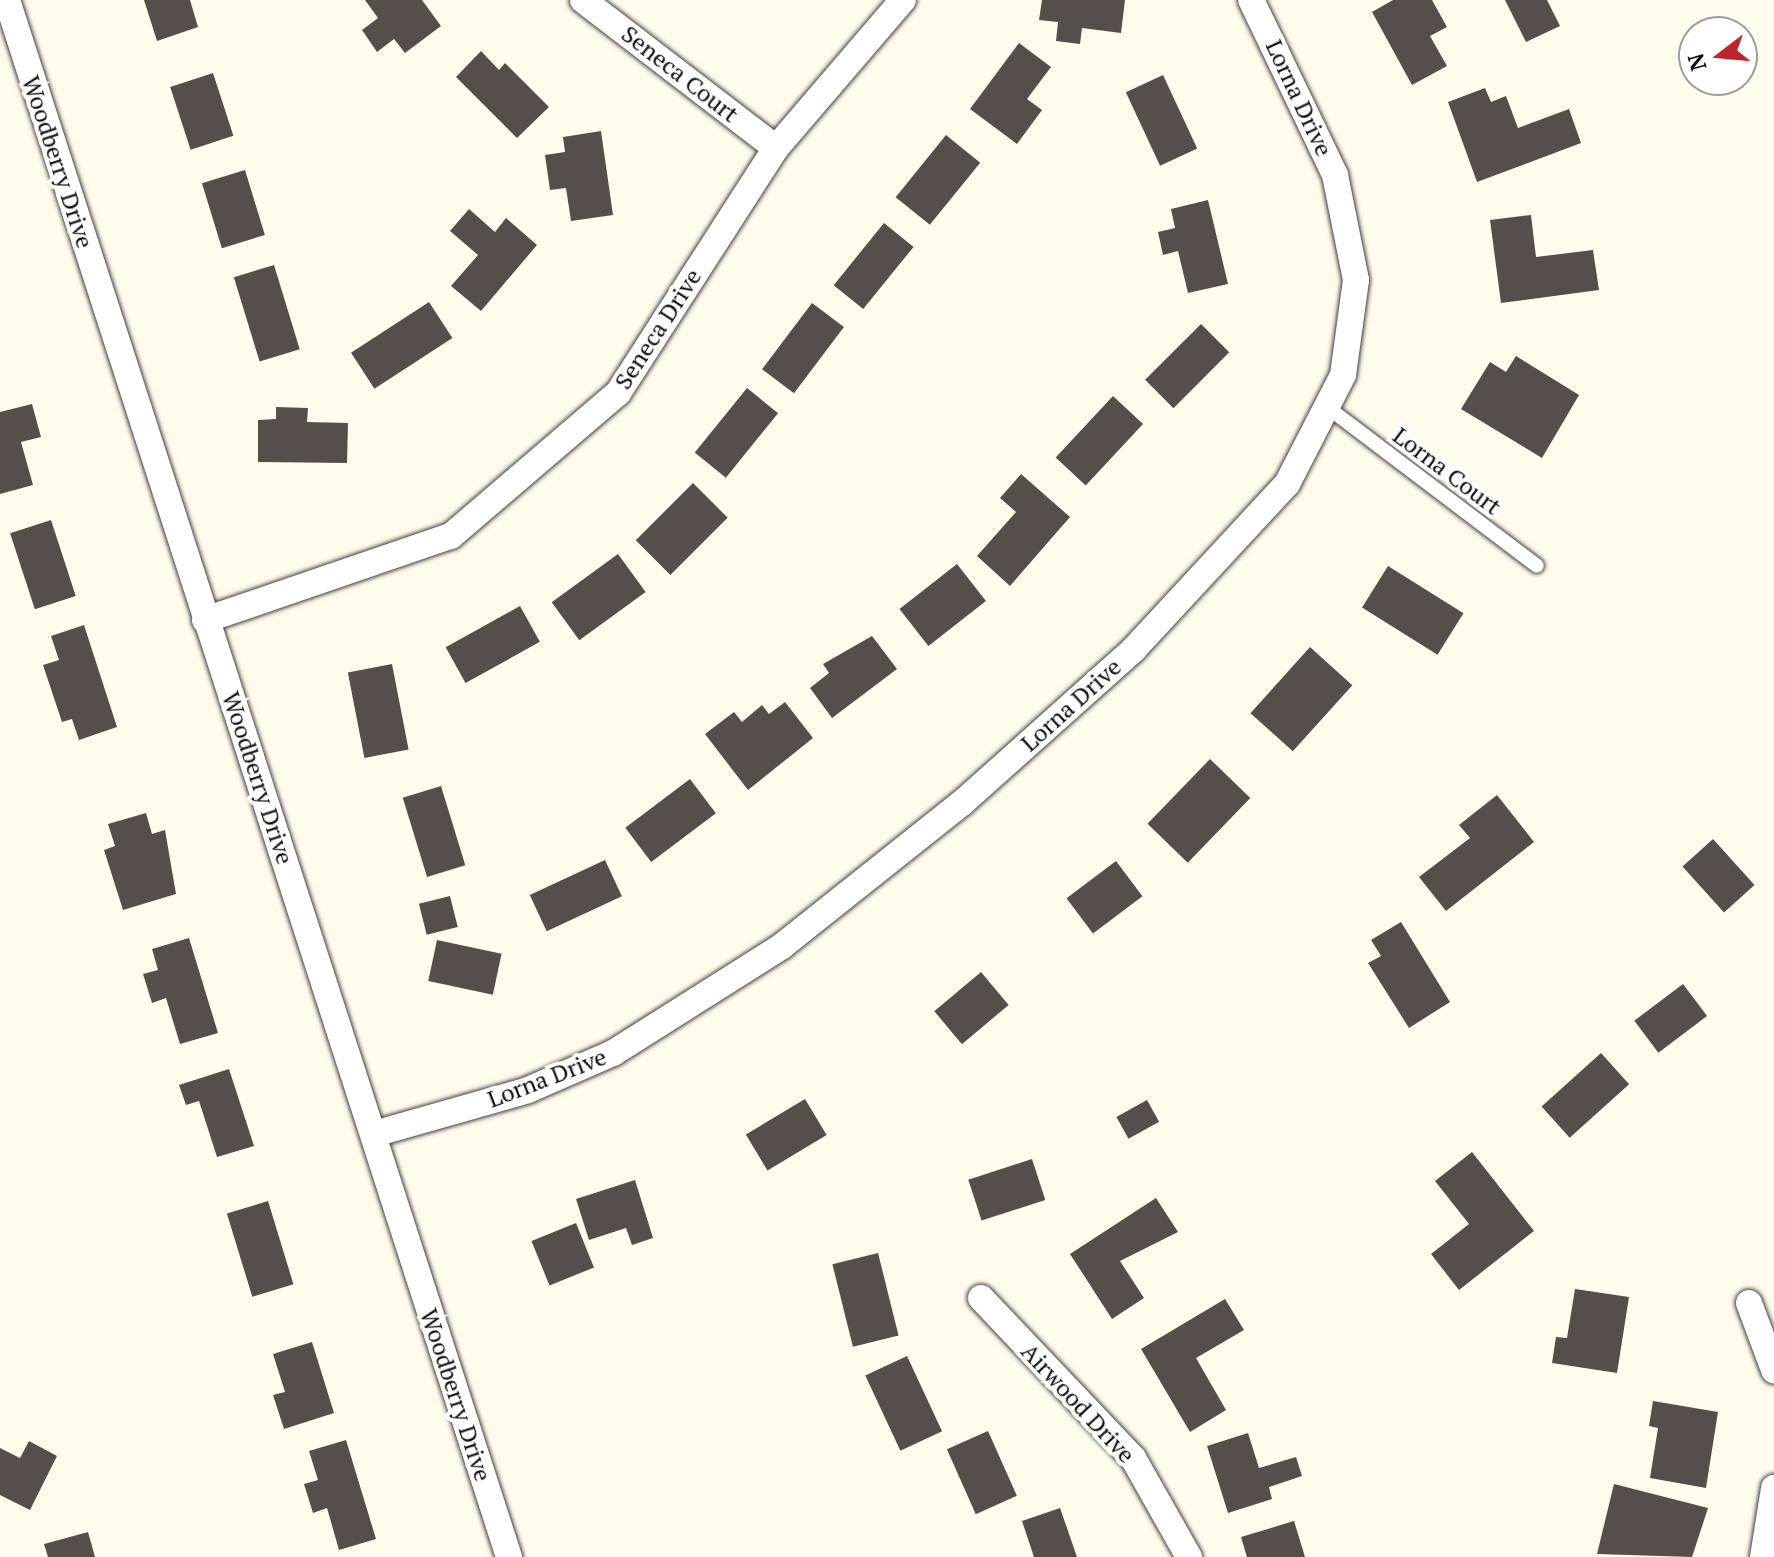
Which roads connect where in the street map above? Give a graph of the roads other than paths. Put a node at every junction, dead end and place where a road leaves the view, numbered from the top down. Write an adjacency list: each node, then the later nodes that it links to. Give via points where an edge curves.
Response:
1 (7, 0): 8 (street, Woodberry Drive)
2 (583, 0): 5 (street, Seneca Court)
3 (903, 0): 5 (street, Seneca Drive)
4 (1251, 0): 6 (street, Lorna Drive, via 1314,122 1351,238 1353,321)
5 (776, 148): 8 (street, Seneca Drive, via 618,393 451,536)
6 (1331, 410): 7 (lane, Lorna Court); 9 (street, Lorna Drive, via 1287,484 1134,649 962,803 782,946 613,1053 528,1090)
7 (1537, 566)
8 (205, 620): 9 (street, Woodberry Drive)
9 (374, 1134): 14 (street, Woodberry Drive)
10 (981, 1298): 15 (street, Airwood Drive, via 1133,1458)
11 (1749, 1303): 12 (street)
12 (1774, 1370)
13 (1774, 1488): 16 (street)
14 (509, 1557)
15 (1189, 1557)
16 (1763, 1557)

